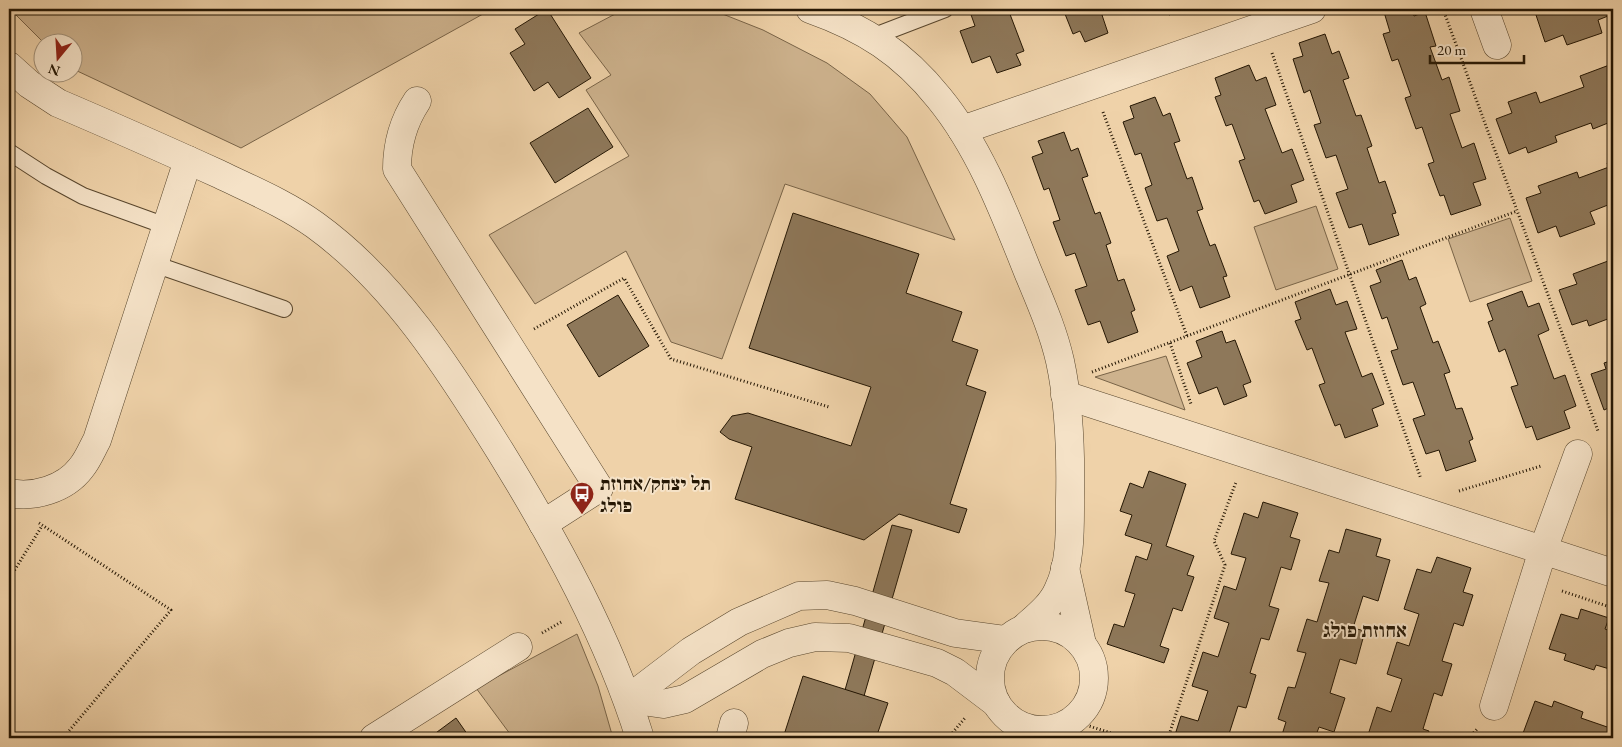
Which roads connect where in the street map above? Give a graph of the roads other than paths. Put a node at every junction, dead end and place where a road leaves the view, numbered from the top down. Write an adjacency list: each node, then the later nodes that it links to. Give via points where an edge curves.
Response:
1 (810, 9): 5 (street, via 844,21)
2 (944, 9): 5 (lane)
3 (1312, 9): 9 (street)
4 (1484, 9): 6 (street)
5 (872, 37): 9 (street, via 908,64)
6 (1497, 45)
7 (9, 66): 11 (street, via 58,103)
8 (417, 100): 18 (street, via 407,117 397,147 397,169 599,488)
9 (962, 130): 15 (street, via 991,185 1048,321 1060,361)
10 (9, 152): 12 (lane, via 83,196)
11 (188, 160): 12 (street); 18 (street, via 272,199 315,225 357,261 396,302 434,352 489,433)
12 (166, 226): 13 (street)
13 (154, 264): 14 (lane); 17 (street, via 97,440 81,468 65,483 40,493)
14 (284, 309)
15 (1064, 389): 19 (street, via 1204,440); 20 (street, via 1071,461)
16 (1578, 454): 19 (street)
17 (10, 493)
18 (543, 524): 25 (street, via 600,632)
19 (1543, 550): 21 (street); 26 (street)
20 (1065, 568): 22 (street, via 1058,590 1045,609); 23 (street)
21 (1613, 573)
22 (1014, 634): 23 (street, via 1037,626 1052,626); 25 (street, via 955,633 855,601 827,595 798,596 738,622 691,651); 27 (street, via 994,657 989,682)
23 (1082, 644): 28 (street, via 1091,658 1095,676 1093,693)
24 (518, 647): 29 (street)
25 (628, 699): 27 (street, via 663,704 685,699 762,654 815,637 848,638 937,663 955,672); 30 (street)
26 (1494, 706)
27 (1010, 721): 28 (street, via 1040,731)
28 (1068, 730)
29 (374, 738)
30 (640, 738)

